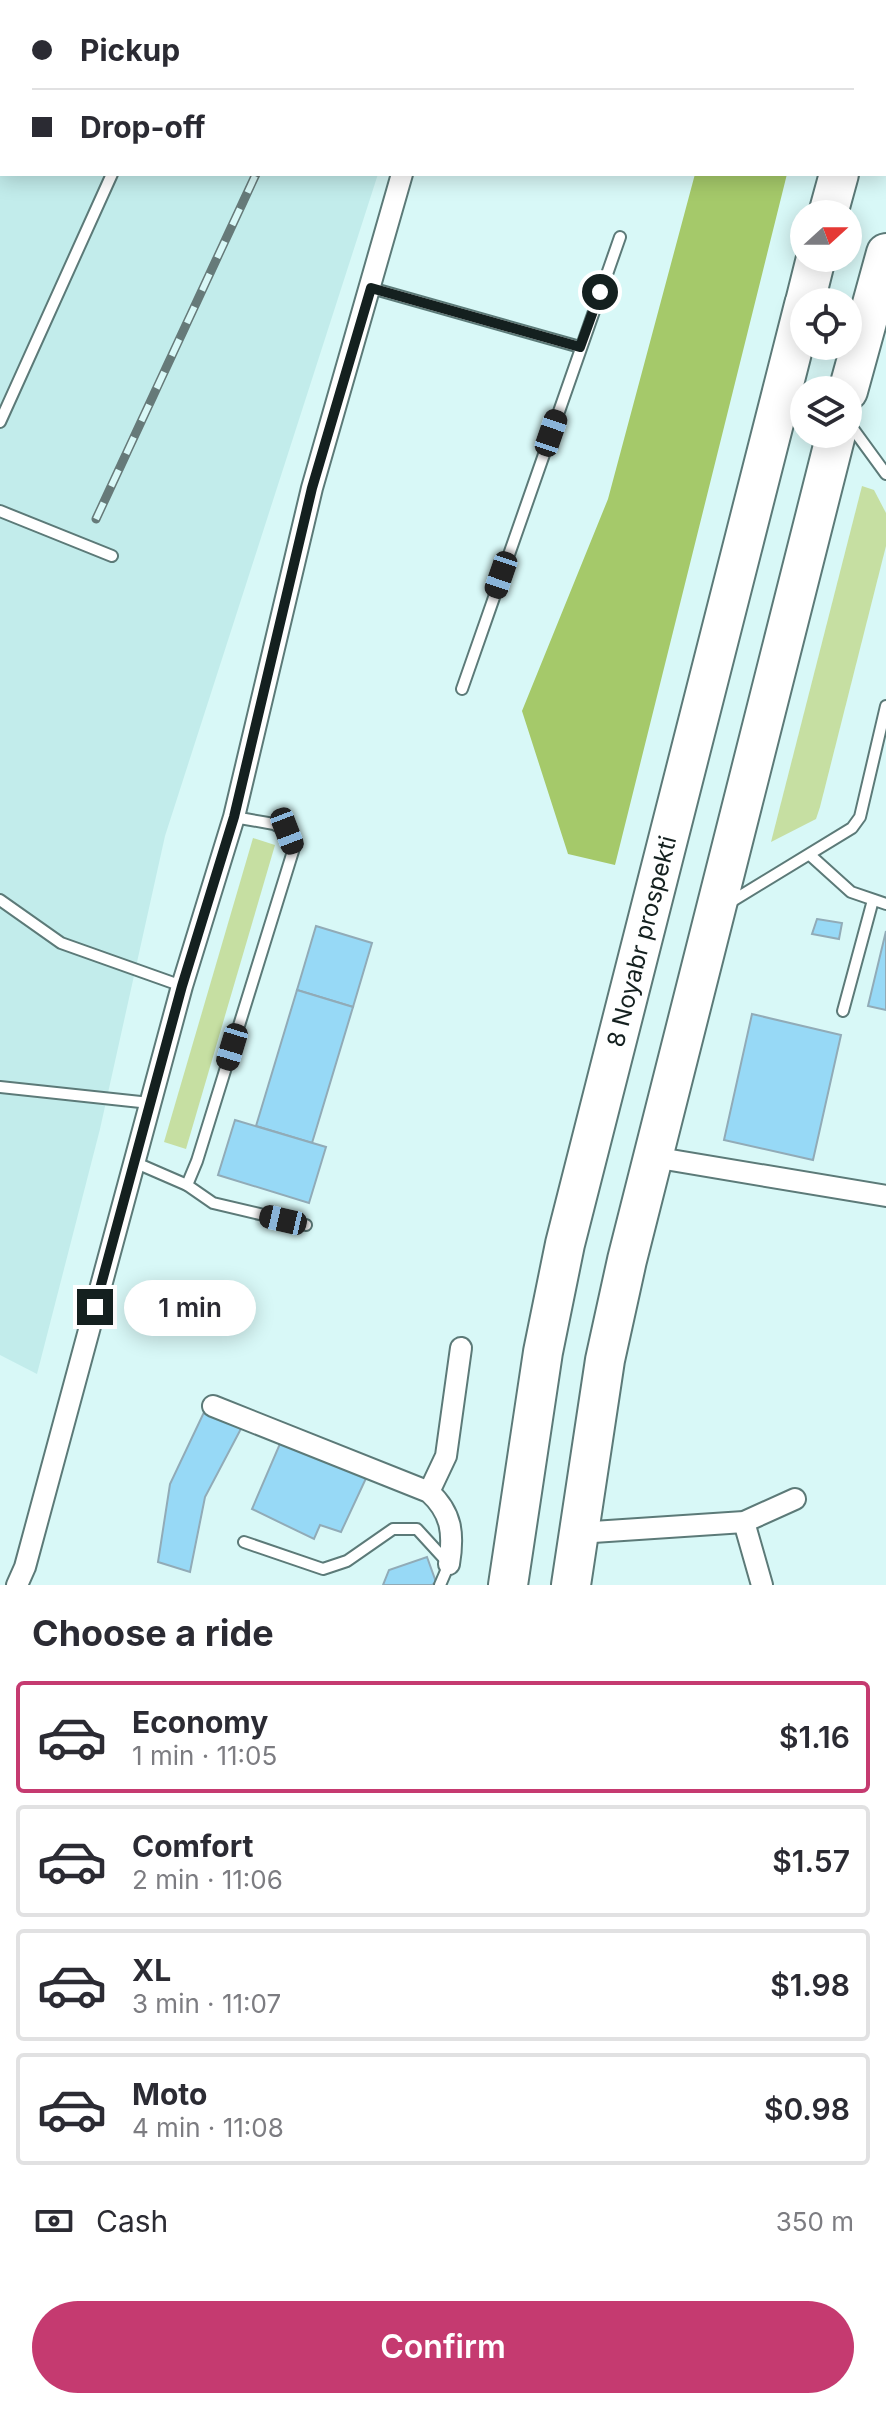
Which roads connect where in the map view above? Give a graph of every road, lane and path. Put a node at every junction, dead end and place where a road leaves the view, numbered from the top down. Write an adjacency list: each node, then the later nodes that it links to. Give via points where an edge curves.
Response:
1 (111, 176): 11 (lane)
2 (401, 176): 7 (street)
3 (838, 176): 4 (highway)
4 (832, 200)
5 (620, 237): 8 (lane)
6 (886, 253): 10 (highway)
7 (371, 288): 8 (lane); 19 (street, via 312,488)
8 (580, 347): 17 (lane)
9 (790, 358): 44 (highway, 8 Noyabr prospekti, via 565,1244)
10 (852, 376)
11 (0, 422)
12 (862, 441): 14 (lane)
13 (832, 448): 24 (highway)
14 (886, 474)
15 (0, 511): 16 (lane)
16 (112, 556)
17 (462, 689)
18 (886, 706): 20 (lane, via 860,817 844,835)
19 (234, 817): 25 (street); 31 (lane, via 274,824 287,831 294,848)
20 (810, 855): 22 (lane, via 851,892); 24 (lane)
21 (0, 900): 25 (lane, via 61,943)
22 (873, 900): 23 (lane); 26 (lane)
23 (886, 904)
24 (714, 913): 29 (highway)
25 (182, 986): 28 (street)
26 (843, 1011)
27 (0, 1087): 28 (lane)
28 (150, 1103): 30 (street)
29 (653, 1157): 32 (street); 39 (highway, via 605,1360)
30 (134, 1162): 31 (lane); 42 (street)
31 (187, 1185): 33 (lane, via 213,1203)
32 (886, 1196)
33 (306, 1225)
34 (461, 1348): 36 (street, via 446,1456)
35 (213, 1406): 36 (street)
36 (429, 1492): 41 (street, via 442,1504 454,1535)
37 (795, 1499): 38 (street)
38 (744, 1522): 39 (street); 46 (street)
39 (578, 1533): 45 (highway)
40 (244, 1542): 41 (lane, via 323,1569 347,1561 393,1529 417,1529)
41 (449, 1564): 43 (lane)
42 (17, 1585)
43 (440, 1585)
44 (508, 1585)
45 (571, 1585)
46 (762, 1585)

